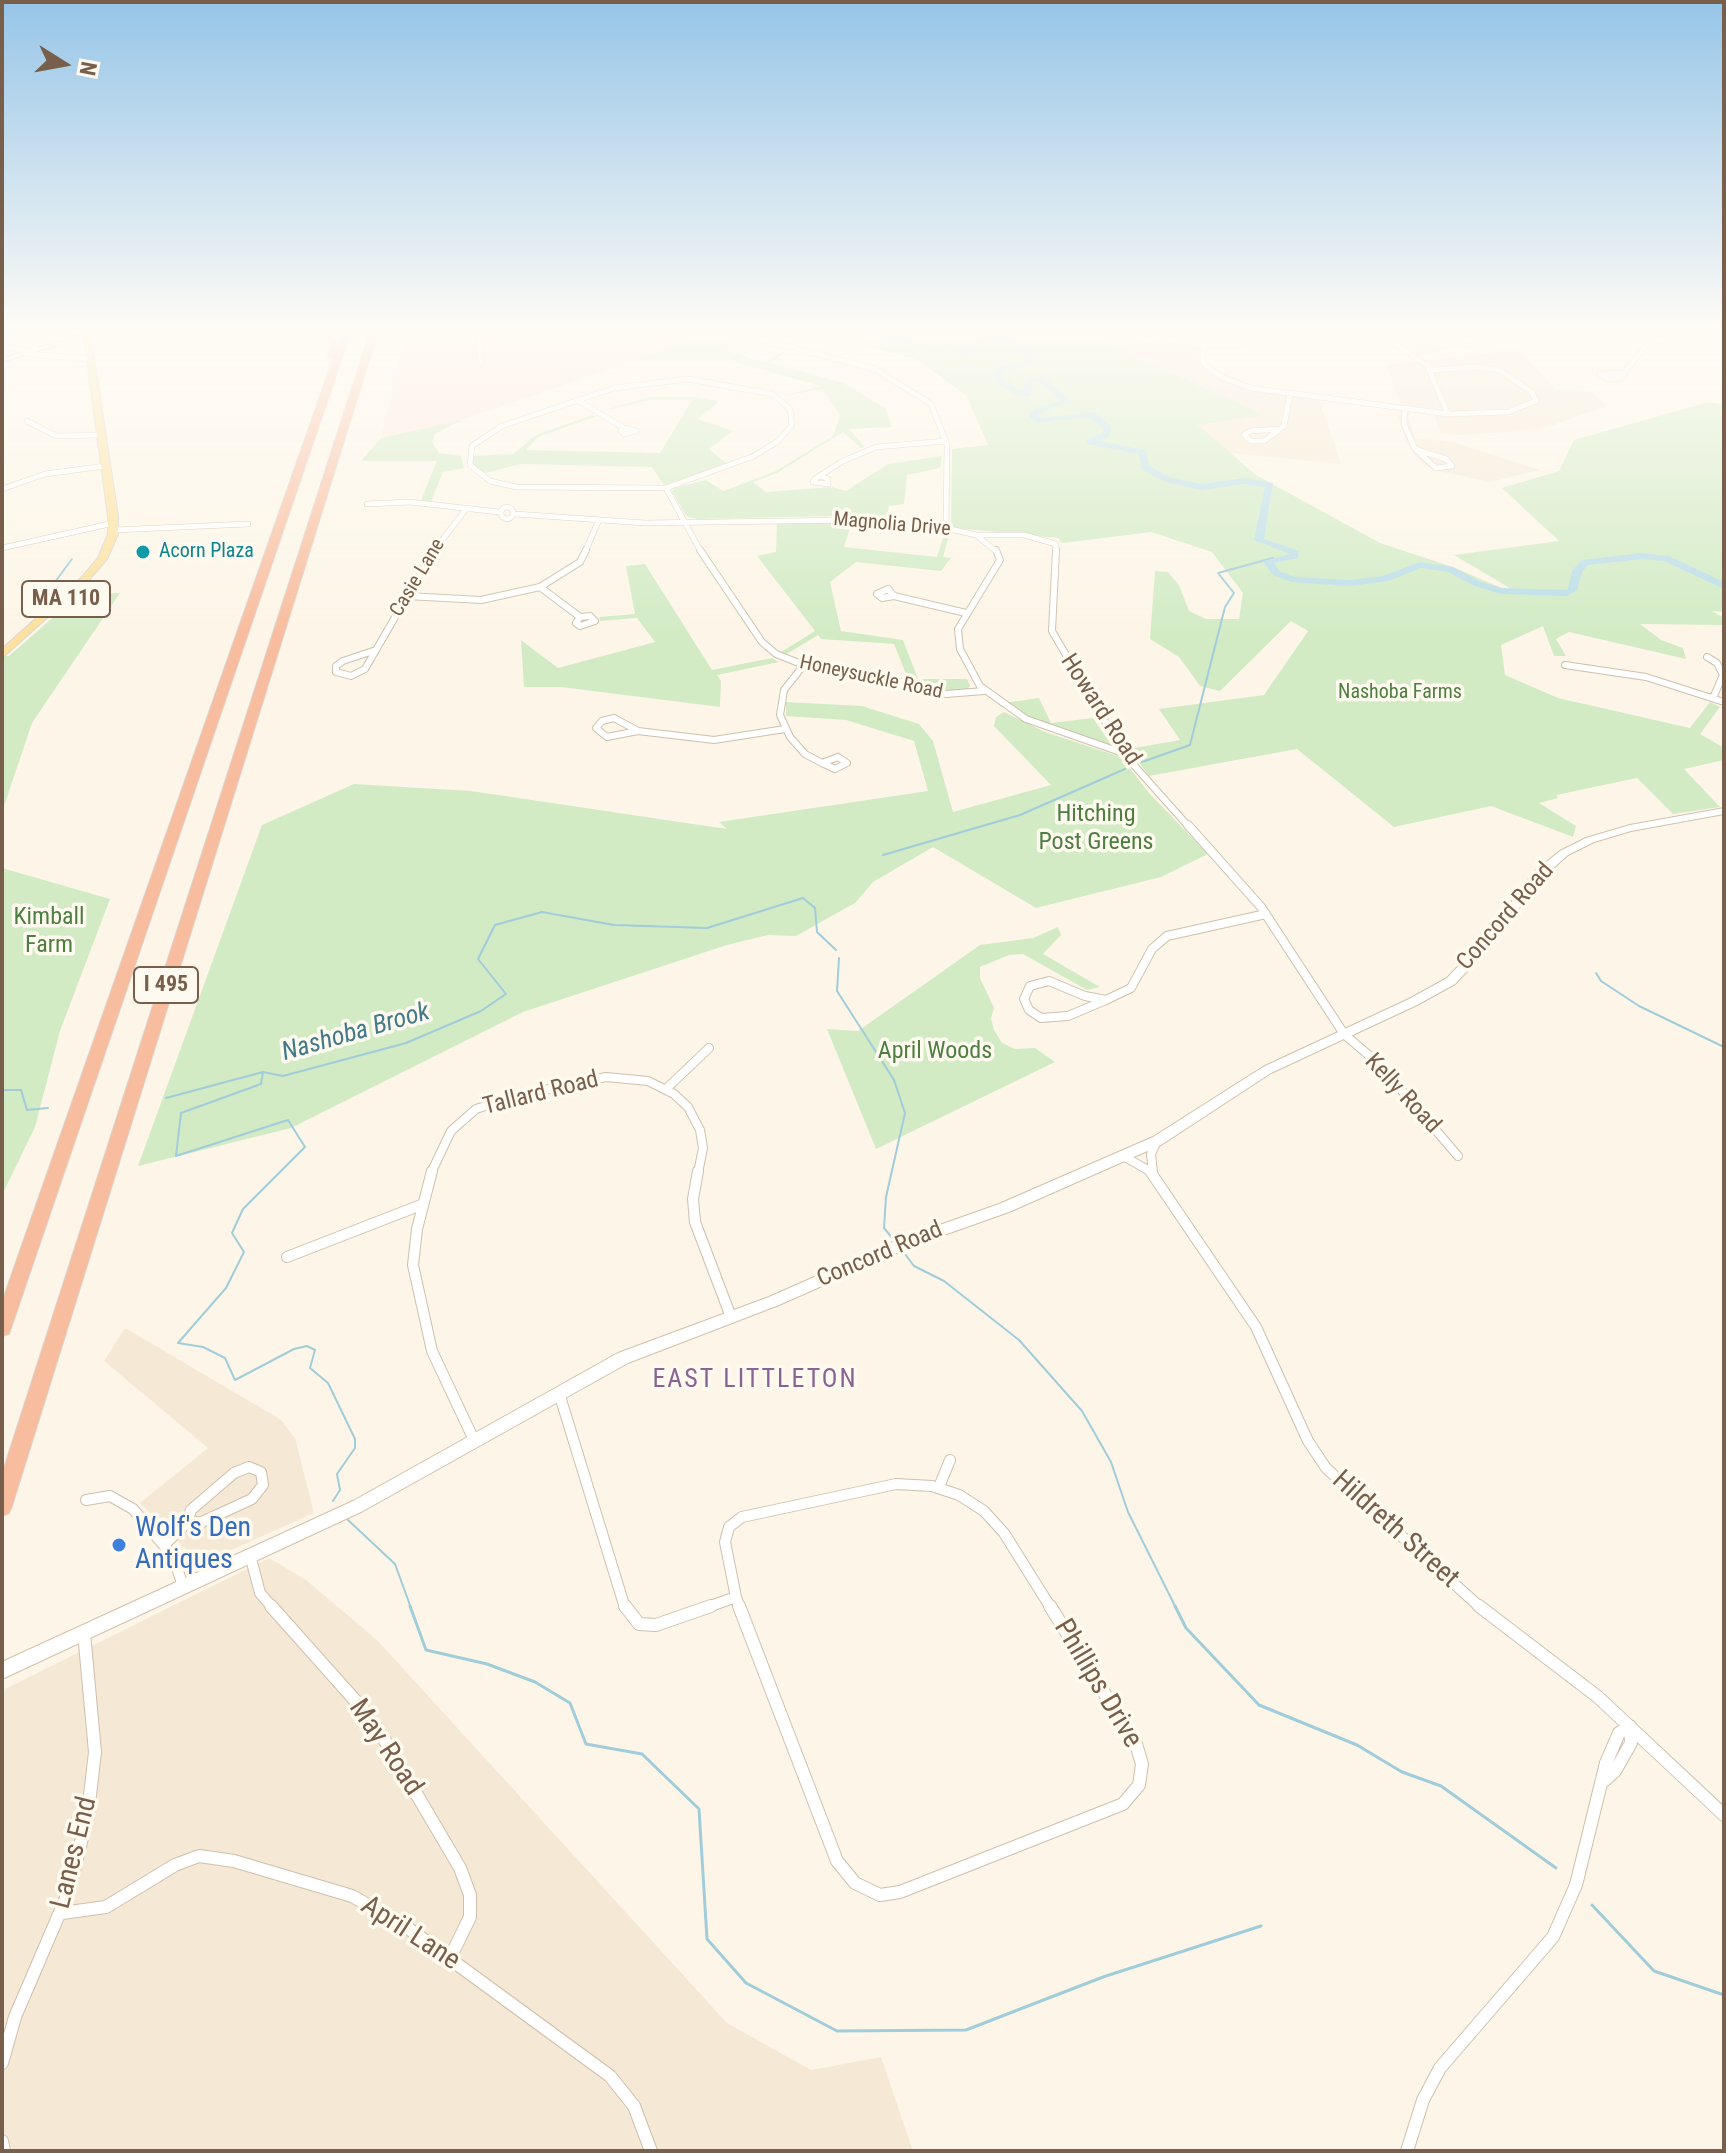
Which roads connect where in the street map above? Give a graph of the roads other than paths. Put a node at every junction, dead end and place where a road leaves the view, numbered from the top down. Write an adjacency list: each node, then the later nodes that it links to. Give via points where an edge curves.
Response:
1 (49, 432): 10 (street)
2 (312, 432): 56 (highway, I 495)
3 (342, 432): 62 (highway, I 495)
4 (488, 432): 15 (street, via 472,446 470,465 483,477 516,487)
5 (787, 432): 15 (street, via 726,468)
6 (943, 432): 11 (street)
7 (1248, 432): 8 (street, via 1244,435 1262,442)
8 (1275, 432)
9 (1408, 432): 12 (street)
10 (100, 435): 13 (main road)
11 (946, 441): 14 (street, via 876,447); 23 (street)
12 (1415, 449): 12 (street, via 1433,467 1452,466 1446,459)
13 (105, 466): 16 (street, via 45,474); 22 (main road)
14 (820, 476)
15 (666, 488): 20 (street, Honeysuckle Road)
16 (2, 489)
17 (367, 504): 18 (street, Magnolia Drive, via 410,502)
18 (466, 509): 19 (street, Magnolia Drive, via 499,512 503,518 515,514); 27 (street, Casie Lane, via 440,539)
19 (598, 522): 20 (street, Magnolia Drive); 26 (street, via 580,562)
20 (686, 523): 23 (street, Magnolia Drive, via 831,519); 35 (street, Honeysuckle Road, via 715,576 762,642)
21 (248, 524): 22 (street)
22 (114, 526): 25 (street); 32 (main road, MA 110, via 106,551 90,573)
23 (946, 528): 24 (street, Magnolia Drive)
24 (976, 535): 29 (street, Magnolia Drive, via 995,548 1000,560); 41 (street, Howard Road, via 1016,534 1056,544 1052,631)
25 (2, 548)
26 (540, 587): 27 (street, via 481,600); 30 (street)
27 (407, 596): 31 (street, Casie Lane)
28 (894, 596): 29 (street)
29 (966, 613): 36 (street, Magnolia Drive, via 958,643)
30 (580, 617)
31 (376, 650): 31 (street, Casie Lane, via 361,673 336,672 343,661)
32 (2, 655)
33 (1707, 657): 37 (street, via 1723,675)
34 (1565, 665): 37 (street, via 1646,677)
35 (803, 666): 36 (street, Honeysuckle Road, via 881,676 946,694); 39 (street, via 781,700)
36 (984, 691): 41 (street, Magnolia Drive, via 1036,724)
37 (1713, 698): 38 (street)
38 (1724, 702)
39 (785, 729): 40 (street, via 714,740); 42 (street, via 800,750)
40 (638, 731): 40 (street, via 614,718 596,728 607,737)
41 (1124, 754): 44 (street, Howard Road)
42 (822, 763)
43 (1724, 811): 46 (main road, Concord Road, via 1630,828 1564,853 1538,875 1451,981)
44 (1266, 914): 45 (street, via 1167,936 1152,949 1134,985); 46 (street, Howard Road)
45 (1106, 1000): 45 (street, via 1049,981 1030,986 1024,999 1032,1013 1051,1019)
46 (1344, 1034): 49 (main road, Concord Road, via 1267,1070); 50 (street, Kelly Road, via 1379,1064)
47 (709, 1048): 48 (street)
48 (666, 1089): 53 (street, Tallard Road, via 638,1079 606,1077 484,1105 451,1131); 55 (street, via 688,1107 700,1130 695,1222)
49 (1157, 1141): 51 (main road, Concord Road); 52 (street, via 1151,1154)
50 (1458, 1156)
51 (1125, 1157): 52 (street, Hildreth Street); 55 (main road, Concord Road)
52 (1153, 1173): 70 (street, Hildreth Street, via 1244,1305 1326,1468 1509,1632)
53 (421, 1205): 54 (street); 58 (street, Tallard Road, via 413,1265 417,1296 438,1368)
54 (287, 1257)
55 (731, 1317): 57 (main road, Concord Road, via 623,1358)
56 (2, 1328)
57 (559, 1392): 58 (main road, Concord Road); 67 (street, via 633,1620 656,1625)
58 (474, 1440): 65 (main road, Concord Road, via 358,1506)
59 (950, 1460): 60 (street)
60 (939, 1487): 67 (street, Phillips Drive, via 896,1484 737,1519 725,1542); 67 (street, Phillips Drive, via 972,1502 999,1527 1136,1744 1141,1778 1123,1804 900,1892 880,1895 865,1890 837,1861)
61 (86, 1500): 64 (street, via 104,1495 119,1500)
62 (2, 1506)
63 (187, 1523): 63 (street, via 191,1510 234,1473 249,1467 261,1472 263,1485 252,1499 202,1522); 64 (street)
64 (165, 1544): 66 (street)
65 (250, 1555): 66 (main road, Concord Road); 73 (street, May Road, via 260,1593 361,1707 460,1868 470,1895 470,1917)
66 (183, 1586): 68 (main road, Concord Road)
67 (736, 1597)
68 (84, 1633): 69 (main road, Concord Road); 72 (street, Lanes End, via 95,1770 84,1836)
69 (2, 1671)
70 (1630, 1726): 71 (street, Hildreth Street); 78 (street, via 1631,1743 1605,1780 1576,1885 1553,1937 1440,2068)
71 (1724, 1815)
72 (62, 1913): 73 (street, April Lane, via 106,1907 175,1865 211,1856 352,1896); 74 (street, Lanes End, via 15,2017)
73 (450, 1958): 77 (street, April Lane, via 610,2076 634,2106)
74 (2, 2063)
75 (2, 2141): 76 (street)
76 (4, 2151)
77 (651, 2151)
78 (1407, 2151)

